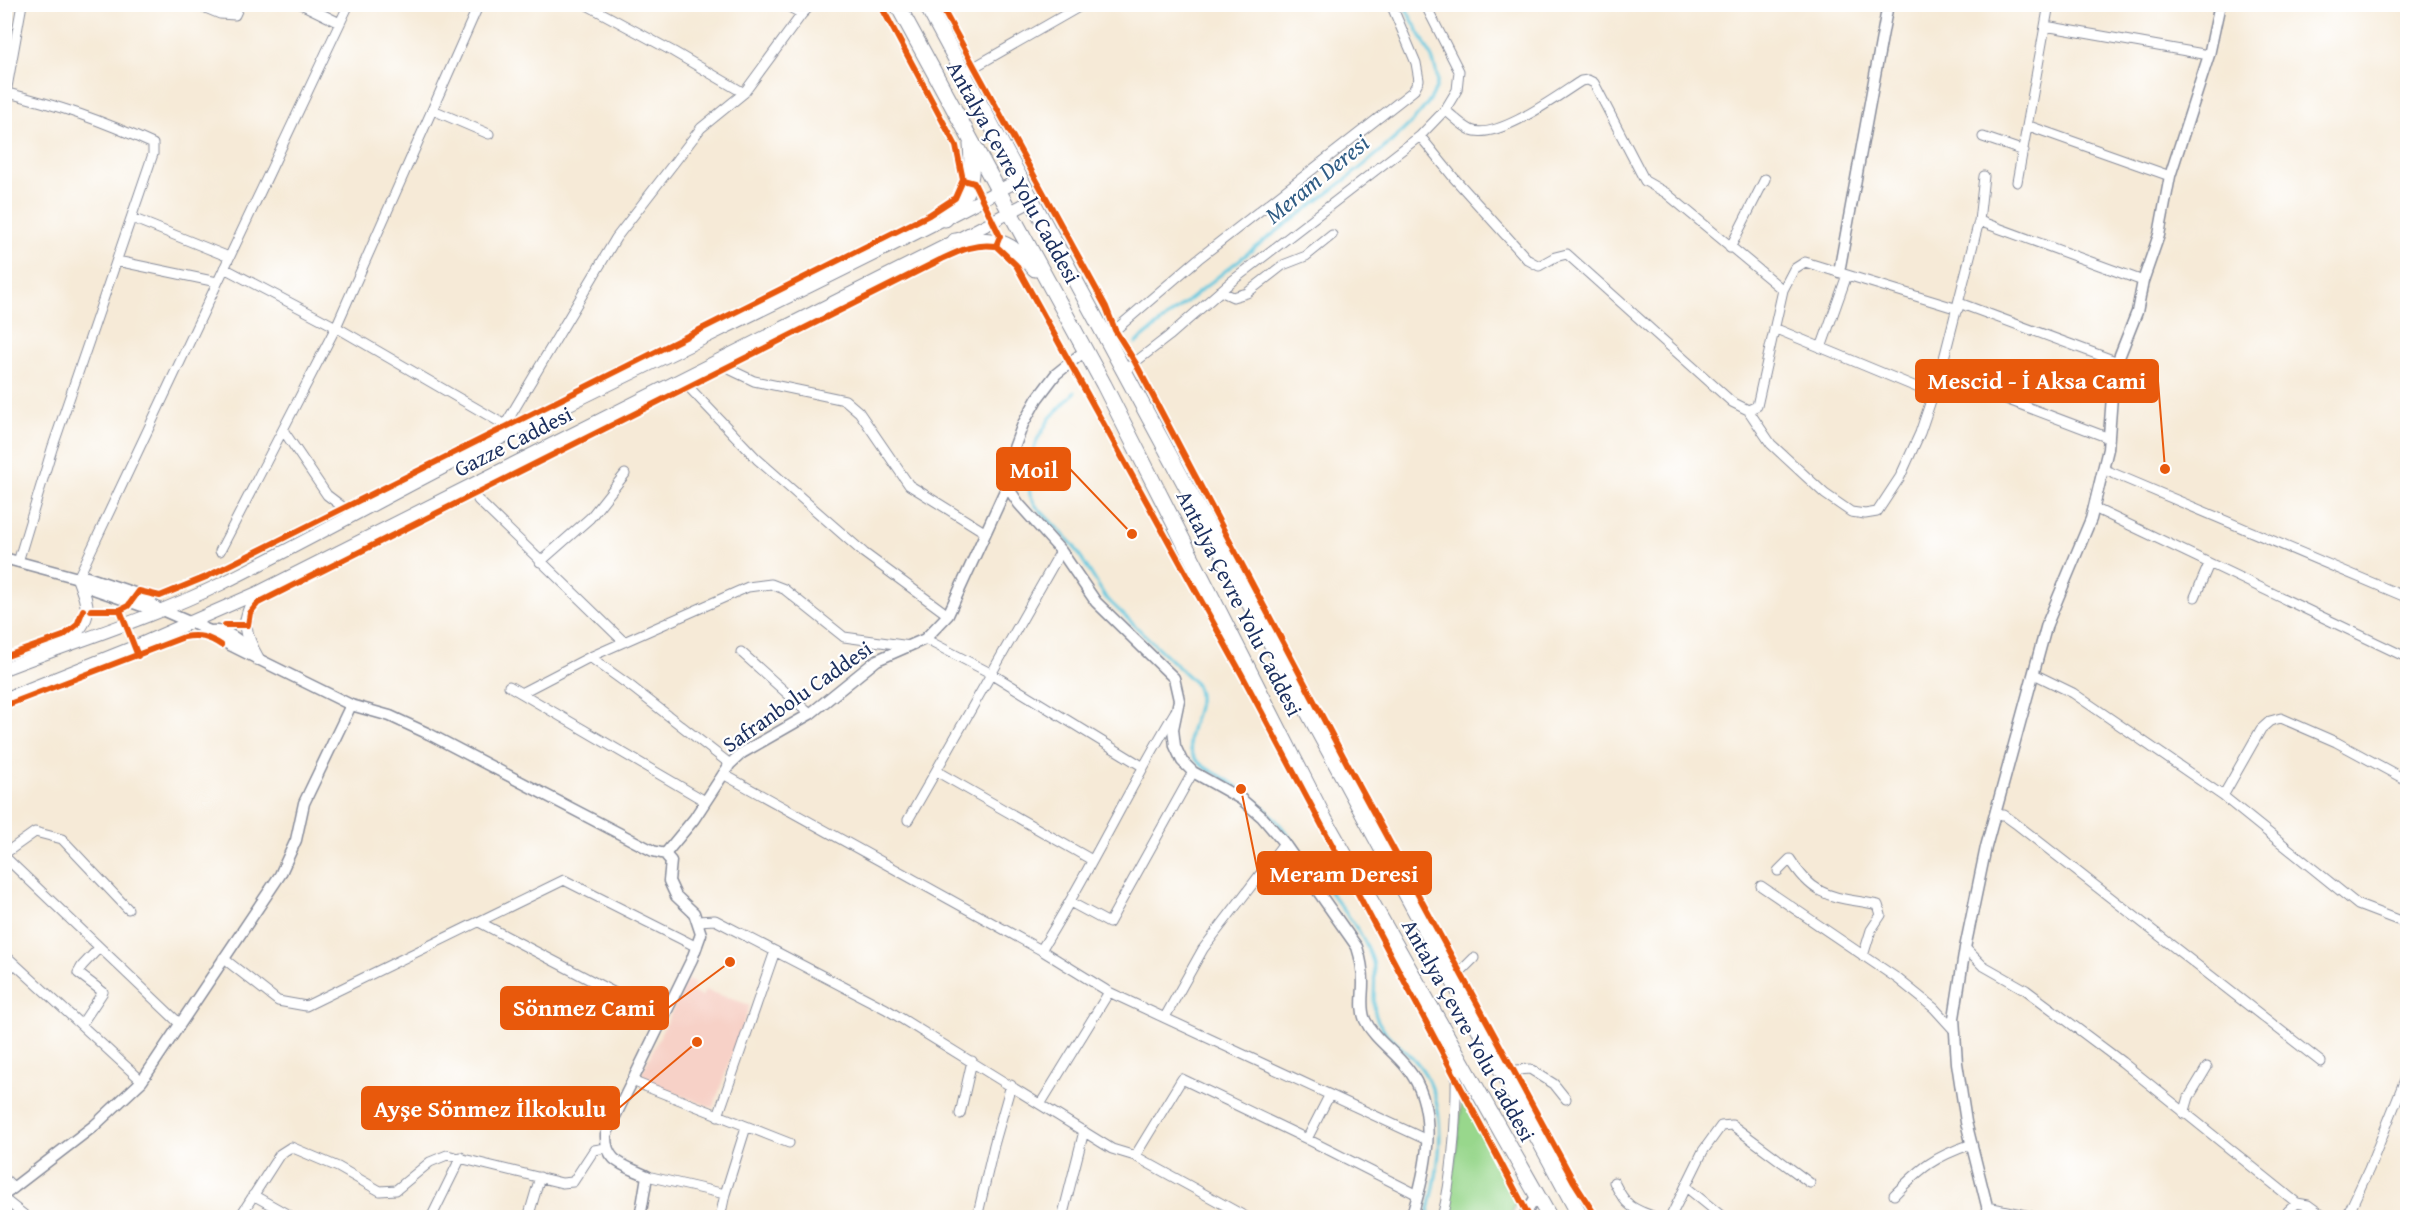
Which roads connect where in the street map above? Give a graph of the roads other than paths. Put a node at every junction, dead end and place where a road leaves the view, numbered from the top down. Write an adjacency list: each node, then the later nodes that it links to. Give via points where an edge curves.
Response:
1 (22, 4): 23 (street)
2 (196, 4): 3 (street, via 220,14 235,15)
3 (240, 4)
4 (301, 4): 19 (street)
5 (349, 4): 19 (street)
6 (480, 4): 25 (street)
7 (585, 4): 24 (street)
8 (784, 4): 18 (street)
9 (812, 4): 18 (street)
10 (897, 4): 31 (highway, Antalya Çevre Yolu Caddesi)
11 (926, 4): 22 (highway, Antalya Çevre Yolu Caddesi)
12 (1084, 4): 22 (street)
13 (1390, 4): 59 (street, via 1416,63 1419,80 1413,91 1198,259)
14 (1425, 4): 26 (street, via 1459,71 1457,90)
15 (1888, 4): 50 (street)
16 (2049, 4): 20 (street)
17 (2220, 4): 21 (street)
18 (802, 14): 24 (street)
19 (340, 23): 47 (street)
20 (2045, 26): 21 (street); 27 (street)
21 (2209, 55): 34 (street)
22 (962, 74): 36 (highway, Antalya Çevre Yolu Caddesi)
23 (5, 92): 41 (street, via 104,121 153,144)
24 (744, 93): 70 (street, via 701,128 616,238)
25 (433, 110): 28 (street); 57 (street)
26 (1445, 110): 29 (street); 46 (street, via 1472,131 1492,131 1588,80 1594,83 1646,181 1666,193)
27 (2029, 126): 32 (street); 34 (street)
28 (489, 134)
29 (1420, 136): 55 (street); 68 (street, via 1527,261 1539,266 1567,254 1732,402)
30 (1983, 137): 32 (street)
31 (971, 138): 38 (highway, Antalya Çevre Yolu Caddesi); 42 (highway, via 971,182 960,203)
32 (2024, 151): 37 (street)
33 (1984, 176): 43 (street)
34 (2170, 176): 51 (street, via 2159,235)
35 (1766, 179): 46 (street)
36 (1019, 180): 38 (main road, Gazze Caddesi); 39 (highway, Antalya Çevre Yolu Caddesi)
37 (2018, 182)
38 (999, 191): 40 (highway, Antalya Çevre Yolu Caddesi); 42 (main road, Gazze Caddesi)
39 (1031, 201): 40 (main road, Gazze Caddesi); 59 (highway, Antalya Çevre Yolu Caddesi)
40 (1010, 212): 45 (main road, Gazze Caddesi); 53 (highway, Antalya Çevre Yolu Caddesi)
41 (132, 218): 47 (street); 48 (street)
42 (945, 219): 70 (main road, Gazze Caddesi)
43 (1979, 220): 51 (street); 56 (street)
44 (1332, 235): 55 (street, via 1247,292 1233,297)
45 (955, 241): 53 (highway, via 999,241 1028,261); 62 (main road, Gazze Caddesi)
46 (1730, 248): 54 (street)
47 (229, 256): 49 (street)
48 (117, 261): 52 (street); 82 (street, via 52,448)
49 (224, 268): 52 (street); 57 (street)
50 (1843, 273): 54 (street, via 1805,262 1794,269); 56 (street); 60 (street)
51 (2143, 281): 63 (street, via 2137,312)
52 (217, 282): 85 (street)
53 (1049, 284): 61 (highway, Antalya Çevre Yolu Caddesi)
54 (1783, 290): 58 (street)
55 (1220, 291): 64 (street)
56 (1959, 306): 63 (street); 65 (street)
57 (336, 327): 69 (street); 70 (street)
58 (1774, 328): 60 (street); 68 (street, via 1757,406)
59 (1107, 337): 64 (highway, Antalya Çevre Yolu Caddesi)
60 (1821, 348): 67 (street)
61 (1086, 350): 74 (street, Safranbolu Caddesi, via 1056,374 1037,399 1014,448); 148 (highway, Antalya Çevre Yolu Caddesi, via 1325,820)
62 (721, 358): 66 (main road, Gazze Caddesi); 78 (street, via 731,369 754,381 845,400 860,412 909,485)
63 (2118, 362): 71 (street)
64 (1125, 370): 141 (highway, Antalya Çevre Yolu Caddesi)
65 (1940, 374): 67 (street); 71 (street)
66 (681, 380): 86 (main road, Gazze Caddesi); 90 (street, via 757,459 864,553)
67 (1933, 394): 68 (street, via 1900,477 1877,512 1865,514 1851,512 1826,494 1771,444)
68 (1748, 410)
69 (284, 430): 77 (street, via 327,495); 79 (street)
70 (507, 430): 77 (main road, Gazze Caddesi)
71 (2109, 438): 72 (street)
72 (2103, 470): 76 (street); 88 (street)
73 (625, 474): 83 (street, via 590,518)
74 (1007, 486): 78 (street, Safranbolu Caddesi); 80 (street)
75 (478, 500): 83 (street)
76 (2094, 508): 84 (street); 102 (street, via 2047,624)
77 (352, 514): 89 (main road, Gazze Caddesi, via 218,585)
78 (986, 533): 90 (street, Safranbolu Caddesi)
79 (220, 551)
80 (1062, 551): 101 (street); 107 (street, via 1096,602 1174,678 1179,700)
81 (4, 558): 82 (street)
82 (18, 562): 85 (street)
83 (540, 562): 93 (street)
84 (2209, 564): 87 (street); 98 (street)
85 (78, 578): 89 (street, via 85,586); 95 (main road, via 88,614 81,630)
86 (257, 592): 91 (main road, Gazze Caddesi); 99 (main road, via 244,625)
87 (2195, 597)
88 (2408, 598)
89 (159, 609): 91 (street); 95 (main road, Gazze Caddesi)
90 (948, 615): 92 (street, Safranbolu Caddesi)
91 (190, 622): 99 (street); 105 (main road, Gazze Caddesi)
92 (925, 639): 94 (street, Safranbolu Caddesi); 101 (street)
93 (624, 642): 94 (street, via 748,587 771,584 784,589 844,637); 97 (street)
94 (910, 646): 108 (street, Safranbolu Caddesi, via 877,660)
95 (59, 648): 100 (main road, Gazze Caddesi)
96 (741, 652): 108 (street)
97 (590, 657): 104 (street); 109 (street)
98 (2408, 658)
99 (258, 659): 106 (street)
100 (4, 669)
101 (992, 674): 110 (street); 111 (street)
102 (2034, 674): 115 (street, via 2073,693); 117 (street)
103 (509, 686): 104 (street)
104 (520, 693): 116 (street)
105 (4, 699)
106 (351, 705): 120 (street, via 390,716 429,734); 137 (street, via 304,802 296,840 280,875)
107 (1175, 712): 110 (street); 112 (street, via 1175,746)
108 (810, 714): 109 (street, Safranbolu Caddesi)
109 (730, 764): 113 (street, Safranbolu Caddesi)
110 (1142, 766): 122 (street)
111 (936, 771): 118 (street); 122 (street)
112 (1193, 772): 119 (street, via 1241,799); 125 (street, via 1109,923)
113 (723, 774): 116 (street, Safranbolu Caddesi); 133 (street)
114 (2408, 781): 115 (street, via 2281,718 2261,729)
115 (2223, 796): 129 (street, via 2358,905)
116 (705, 801): 120 (street, Safranbolu Caddesi)
117 (1995, 814): 132 (street); 150 (street, via 2015,823)
118 (908, 820)
119 (1284, 843): 143 (street, via 1203,950); 166 (street, via 1358,947 1364,1018 1421,1088)
120 (665, 854): 127 (street, via 670,861 669,881 676,896)
121 (4, 855): 126 (street, via 35,832 62,839); 131 (street)
122 (1092, 860): 125 (street)
123 (1778, 871): 136 (street, via 1790,859 1799,874 1828,897 1878,905 1881,915 1871,930)
124 (1761, 886): 136 (street)
125 (1070, 902): 133 (street)
126 (128, 909)
127 (697, 921): 130 (street, via 701,934); 134 (street, via 714,920)
128 (479, 922): 130 (street, via 564,880); 137 (street, via 306,1006 278,1001); 144 (street)
129 (2408, 924)
130 (697, 947): 144 (street)
131 (99, 948): 145 (street); 146 (street, via 78,974 103,992)
132 (1965, 948): 147 (street); 161 (street, via 1982,964 2026,990 2113,1055)
133 (1041, 950): 142 (street)
134 (775, 951): 149 (street); 162 (street)
135 (4, 954): 139 (street)
136 (1863, 956): 147 (street, via 1934,1008)
137 (223, 958): 145 (street)
138 (1474, 958): 141 (street)
139 (15, 964): 140 (street); 146 (street)
140 (4, 974)
141 (1453, 979): 152 (highway, Antalya Çevre Yolu Caddesi)
142 (1109, 992): 143 (street); 159 (street)
143 (1165, 1017): 157 (street)
144 (663, 1018): 155 (street)
145 (179, 1023): 154 (street)
146 (81, 1025): 154 (street)
147 (1954, 1030): 168 (street)
148 (1456, 1052): 182 (highway, Antalya Çevre Yolu Caddesi); 198 (street, via 1457,1115)
149 (972, 1061): 156 (street); 160 (street)
150 (2321, 1062)
151 (2207, 1067): 161 (street)
152 (1503, 1071): 158 (street, via 1530,1069 1554,1084); 201 (highway, Antalya Çevre Yolu Caddesi)
153 (2408, 1072): 208 (street)
154 (142, 1081): 178 (street, via 95,1125)
155 (632, 1081): 162 (street); 169 (street, via 606,1135)
156 (1011, 1085): 159 (street); 194 (street)
157 (1329, 1096): 165 (street); 166 (street)
158 (1566, 1099)
159 (1041, 1104): 164 (street)
160 (960, 1114)
161 (2184, 1114): 185 (street)
162 (718, 1116): 163 (street)
163 (746, 1127): 167 (street); 179 (street)
164 (1084, 1131): 170 (street, via 1112,1149); 195 (street)
165 (1307, 1139): 170 (street, via 1182,1079); 181 (street)
166 (1427, 1140): 181 (street)
167 (789, 1143)
168 (1972, 1144): 183 (street, via 1921,1168); 186 (street)
169 (606, 1148): 172 (street, via 613,1160); 173 (street, via 594,1150 573,1182)
170 (1135, 1156): 196 (street)
171 (461, 1157): 173 (street); 180 (street, via 447,1155 430,1162 396,1190 380,1191 338,1167 291,1148 280,1154); 190 (street)
172 (647, 1176): 179 (street); 192 (street)
173 (540, 1177): 191 (street)
174 (4, 1179): 178 (street)
175 (1614, 1182): 202 (street, via 1623,1201)
176 (1810, 1183): 177 (street, via 1732,1125 1721,1126 1703,1151)
177 (1686, 1187): 203 (street); 204 (street)
178 (14, 1188): 184 (street)
179 (725, 1194): 193 (street)
180 (253, 1195): 188 (street); 189 (street)
181 (1418, 1195): 197 (street)
182 (1537, 1195): 199 (street); 200 (highway, Antalya Çevre Yolu Caddesi)
183 (1894, 1195)
184 (4, 1197): 187 (street)
185 (2297, 1203): 206 (street); 207 (street, via 2308,1205)
186 (1989, 1212): 205 (street)
187 (28, 1218)
188 (239, 1218)
189 (294, 1218)
190 (431, 1218)
191 (528, 1218)
192 (640, 1218)
193 (720, 1218)
194 (977, 1218)
195 (1062, 1218)
196 (1248, 1218)
197 (1411, 1218)
198 (1442, 1218)
199 (1523, 1218)
200 (1550, 1218)
201 (1581, 1218)
202 (1658, 1218)
203 (1670, 1218)
204 (1724, 1218)
205 (2039, 1218)
206 (2285, 1218)
207 (2326, 1218)
208 (2346, 1218)

